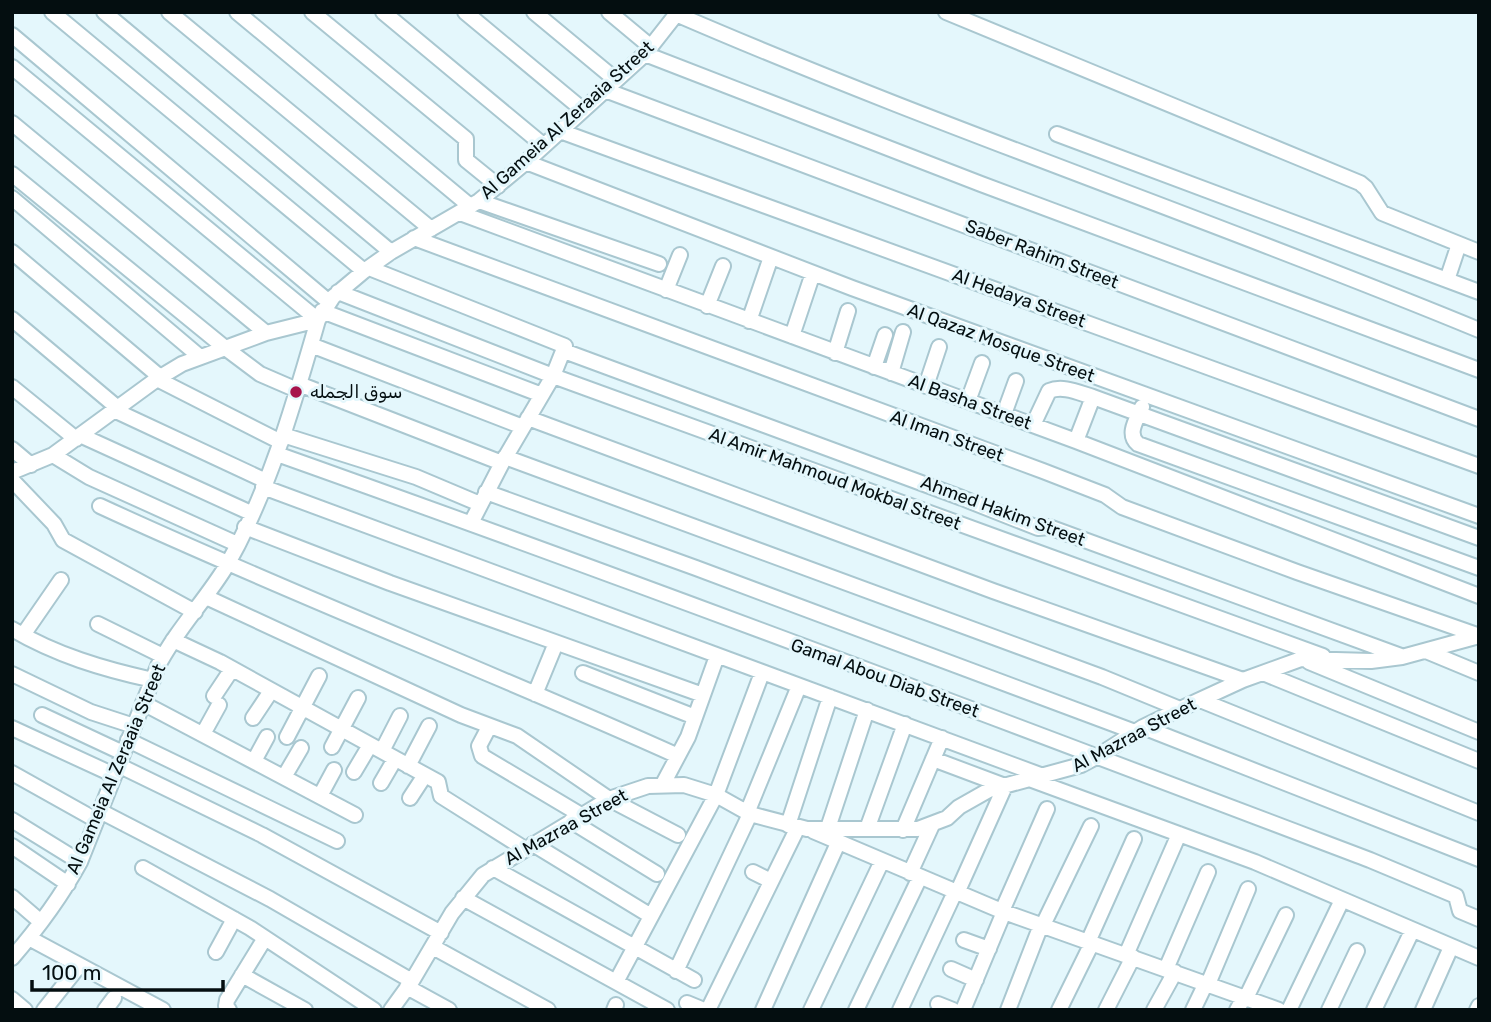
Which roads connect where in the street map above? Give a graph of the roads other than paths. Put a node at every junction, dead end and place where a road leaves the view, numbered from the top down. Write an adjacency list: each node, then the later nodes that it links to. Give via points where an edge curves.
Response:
1 (52, 12): 39 (street, Ahmed Hakim Street)
2 (104, 12): 32 (street)
3 (169, 12): 27 (street)
4 (237, 12): 26 (street)
5 (312, 12): 24 (street, via 466,139 466,160)
6 (383, 12): 21 (street)
7 (465, 12): 17 (street)
8 (534, 12): 16 (street, Saber Rahim Street)
9 (609, 12): 14 (street)
10 (946, 12): 29 (street, via 1360,183 1382,213)
11 (677, 13): 12 (street); 14 (street, Al Gameia Al Zeraaia Street)
12 (698, 17): 49 (street, via 873,95 1355,278)
13 (12, 34): 44 (street)
14 (648, 51): 16 (street, Al Gameia Al Zeraaia Street); 62 (street, via 981,184)
15 (12, 67): 44 (street)
16 (611, 85): 17 (street, Al Gameia Al Zeraaia Street); 77 (street, Saber Rahim Street)
17 (583, 110): 19 (street, Al Gameia Al Zeraaia Street)
18 (12, 123): 51 (street)
19 (560, 131): 21 (street, Al Gameia Al Zeraaia Street); 87 (street, Al Hedaya Street)
20 (1057, 134): 41 (street)
21 (543, 145): 22 (street, Al Gameia Al Zeraaia Street)
22 (526, 162): 24 (street, Al Gameia Al Zeraaia Street); 35 (street, Al Qazaz Mosque Street)
23 (12, 174): 56 (street)
24 (498, 186): 26 (street, Al Gameia Al Zeraaia Street)
25 (12, 198): 59 (street)
26 (470, 207): 27 (street, Al Gameia Al Zeraaia Street); 30 (street); 38 (street, Al Basha Street)
27 (431, 229): 28 (street, Al Gameia Al Zeraaia Street)
28 (414, 238): 32 (street, Al Gameia Al Zeraaia Street); 106 (street, Al Iman Street, via 1032,467 1105,495 1118,506)
29 (1459, 244): 33 (street); 41 (street)
30 (612, 248): 36 (street); 38 (street)
31 (12, 252): 65 (street)
32 (391, 252): 39 (street, Al Gameia Al Zeraaia Street)
33 (1479, 252)
34 (680, 255): 42 (street)
35 (771, 257): 40 (street, Al Qazaz Mosque Street); 48 (street)
36 (659, 264)
37 (723, 265): 45 (street)
38 (603, 267): 42 (street, Al Basha Street)
39 (366, 270): 44 (street, Al Gameia Al Zeraaia Street); 57 (street, Ahmed Hakim Street)
40 (813, 273): 53 (street); 71 (street, Al Qazaz Mosque Street)
41 (1447, 280): 43 (street)
42 (666, 290): 45 (street, Al Basha Street)
43 (1479, 292)
44 (327, 306): 51 (street); 54 (street, Al Gameia Al Zeraaia Street); 64 (street, Al Amir Mahmoud Mokbal Street); 70 (street)
45 (707, 306): 48 (street, Al Basha Street)
46 (848, 311): 58 (street)
47 (12, 319): 74 (street)
48 (750, 321): 53 (street, Al Basha Street)
49 (1479, 330)
50 (904, 332): 63 (street)
51 (266, 333): 56 (street)
52 (885, 335): 61 (street)
53 (792, 337): 58 (street, Al Basha Street)
54 (311, 345): 69 (street, Al Gameia Al Zeraaia Street); 78 (street)
55 (939, 347): 67 (street)
56 (224, 348): 59 (street); 69 (street, via 260,374)
57 (565, 349): 64 (street); 112 (street, Ahmed Hakim Street, via 1038,528 1049,527)
58 (835, 352): 61 (street, Al Basha Street)
59 (199, 356): 65 (street)
60 (982, 363): 73 (street)
61 (874, 367): 63 (street, Al Basha Street)
62 (1479, 370)
63 (891, 373): 67 (street, Al Basha Street)
64 (553, 376): 70 (street); 114 (street, Al Amir Mahmoud Mokbal Street)
65 (158, 378): 74 (street); 82 (street)
66 (1016, 382): 75 (street)
67 (926, 386): 73 (street, Al Basha Street)
68 (12, 387): 80 (street)
69 (298, 387): 82 (street, Al Gameia Al Zeraaia Street); 85 (street)
70 (542, 395): 78 (street)
71 (1146, 396): 76 (street); 93 (street, Al Qazaz Mosque Street)
72 (1093, 397): 76 (street); 79 (street, via 1054,388); 81 (street)
73 (968, 401): 75 (street, Al Basha Street)
74 (117, 410): 80 (street); 90 (street)
75 (1004, 414): 79 (street, Al Basha Street)
76 (1139, 414): 96 (street); 99 (street, via 1132,433 1138,444)
77 (1479, 419)
78 (525, 423): 85 (street); 123 (street)
79 (1033, 425): 81 (street, Al Basha Street)
80 (79, 437): 84 (street); 94 (street)
81 (1076, 441): 101 (street, Al Basha Street)
82 (280, 444): 90 (street, Al Gameia Al Zeraaia Street); 91 (street); 95 (street, Gamal Abou Diab Street)
83 (12, 449): 86 (street)
84 (53, 455): 86 (street); 97 (street, via 89,477)
85 (504, 460): 91 (street); 133 (street)
86 (31, 465): 88 (street)
87 (1479, 466)
88 (12, 472)
89 (12, 480): 103 (street, via 54,524 63,540)
90 (265, 484): 94 (street, Al Gameia Al Zeraaia Street); 111 (street)
91 (483, 498): 95 (street); 144 (street)
92 (100, 506): 98 (street)
93 (1479, 516)
94 (248, 520): 97 (street, Al Gameia Al Zeraaia Street); 108 (street, via 390,583)
95 (471, 523): 155 (street, Gamal Abou Diab Street)
96 (1479, 538)
97 (237, 544): 98 (street, Al Gameia Al Zeraaia Street)
98 (227, 564): 102 (street, Al Gameia Al Zeraaia Street); 126 (street)
99 (1479, 568)
100 (61, 580): 105 (street)
101 (1479, 596)
102 (206, 597): 103 (street, Al Gameia Al Zeraaia Street); 141 (street)
103 (195, 612): 107 (street, Al Gameia Al Zeraaia Street)
104 (97, 624): 110 (street)
105 (18, 632): 122 (street, via 83,662)
106 (1479, 636): 109 (street, Al Mazraa Street)
107 (173, 640): 110 (street, Al Gameia Al Zeraaia Street); 115 (street)
108 (556, 642): 126 (street); 127 (street)
109 (1426, 651): 112 (street, Al Mazraa Street); 119 (street)
110 (163, 656): 122 (street, Al Gameia Al Zeraaia Street)
111 (717, 656): 117 (street); 127 (street)
112 (1402, 657): 114 (street, Al Mazraa Street)
113 (1301, 659): 114 (street, Al Mazraa Street); 118 (street, Al Mazraa Street); 145 (street)
114 (1334, 660)
115 (232, 669): 125 (street); 146 (street)
116 (583, 673): 137 (street)
117 (762, 673): 124 (street); 169 (street)
118 (1263, 673): 123 (street, Al Mazraa Street); 158 (street)
119 (1479, 673)
120 (12, 674): 153 (street, via 80,708)
121 (319, 676): 132 (street)
122 (153, 680): 131 (street, Al Gameia Al Zeraaia Street)
123 (1243, 680): 130 (street, Al Mazraa Street)
124 (799, 686): 128 (street); 174 (street)
125 (271, 691): 132 (street); 138 (street)
126 (535, 694): 154 (street)
127 (703, 695): 137 (street)
128 (830, 697): 134 (street); 182 (street)
129 (358, 698): 143 (street)
130 (1200, 700): 133 (street, Al Mazraa Street); 175 (street)
131 (144, 702): 146 (street); 153 (street, Al Gameia Al Zeraaia Street)
132 (302, 708): 143 (street); 148 (street)
133 (1180, 709): 144 (street, Al Mazraa Street)
134 (867, 710): 139 (street); 183 (street)
135 (42, 715): 153 (street)
136 (400, 716): 152 (street)
137 (695, 717): 154 (street)
138 (253, 718)
139 (905, 724): 149 (street); 184 (street)
140 (429, 726): 159 (street)
141 (489, 727): 172 (street, via 517,736); 178 (street, via 479,746 482,756)
142 (12, 728): 153 (street)
143 (341, 729): 150 (street); 152 (street)
144 (1139, 729): 155 (street, Al Mazraa Street); 193 (street)
145 (1479, 732)
146 (203, 734): 157 (street)
147 (267, 737): 157 (street)
148 (287, 737)
149 (942, 738): 156 (street); 165 (street)
150 (332, 747)
151 (301, 748): 164 (street)
152 (376, 748): 159 (street); 161 (street)
153 (124, 752): 177 (street, Al Gameia Al Zeraaia Street); 189 (street); 217 (street, via 262,835)
154 (678, 756): 167 (street)
155 (1098, 756): 165 (street, Al Mazraa Street); 213 (street, Gamal Abou Diab Street, via 1444,891 1458,898 1461,912)
156 (933, 759): 168 (street); 185 (street)
157 (254, 761): 164 (street)
158 (1479, 761)
159 (402, 762): 163 (street); 166 (street)
160 (334, 770): 170 (street)
161 (354, 772)
162 (12, 773): 177 (street)
163 (425, 775): 171 (street); 192 (street, via 439,784 441,796)
164 (284, 777): 170 (street)
165 (1038, 778): 168 (street, Al Mazraa Street); 186 (street)
166 (381, 783)
167 (663, 784): 169 (street, Al Mazraa Street, via 695,787); 172 (street, Al Mazraa Street)
168 (1005, 786): 180 (street, Al Mazraa Street, via 974,798); 205 (street)
169 (716, 795): 174 (street, Al Mazraa Street); 211 (street)
170 (320, 796): 176 (street)
171 (410, 798)
172 (609, 799): 178 (street, Al Mazraa Street); 187 (street)
173 (1047, 809): 209 (street)
174 (748, 813): 182 (street, Al Mazraa Street); 234 (street)
175 (1479, 814)
176 (355, 815)
177 (98, 816): 195 (street, Al Gameia Al Zeraaia Street); 240 (street, via 270,899)
178 (576, 818): 192 (street, Al Mazraa Street); 200 (street)
179 (12, 820): 195 (street)
180 (932, 825): 185 (street, Al Mazraa Street); 201 (street)
181 (1091, 826): 215 (street)
182 (797, 827): 183 (street, Al Mazraa Street); 190 (street); 202 (street)
183 (828, 828): 184 (street, Al Mazraa Street)
184 (867, 829): 185 (street, Al Mazraa Street)
185 (903, 830)
186 (1179, 834): 208 (street); 228 (street)
187 (678, 835)
188 (1134, 839): 221 (street)
189 (337, 841)
190 (838, 842): 194 (street); 258 (street)
191 (12, 846): 203 (street)
192 (529, 846): 197 (street, Al Mazraa Street); 211 (street)
193 (1478, 859)
194 (883, 861): 201 (street); 259 (street)
195 (80, 862): 203 (street, Al Gameia Al Zeraaia Street)
196 (143, 868): 212 (street)
197 (493, 868): 207 (street, Al Mazraa Street); 224 (street)
198 (753, 872): 202 (street)
199 (1208, 872): 233 (street)
200 (657, 874)
201 (915, 875): 205 (street); 260 (street)
202 (771, 881): 257 (street)
203 (68, 884): 214 (street, Al Gameia Al Zeraaia Street)
204 (1248, 889): 239 (street)
205 (956, 892): 209 (street); 261 (street)
206 (12, 897): 214 (street)
207 (463, 898): 217 (street, Al Mazraa Street); 238 (street)
208 (1342, 900): 216 (street); 270 (street)
209 (1003, 911): 215 (street); 225 (street)
210 (1286, 915): 243 (street)
211 (651, 916): 224 (street)
212 (234, 919): 219 (street); 227 (street)
213 (1479, 919)
214 (41, 922): 218 (street, Al Gameia Al Zeraaia Street)
215 (1042, 925): 221 (street); 264 (street)
216 (1412, 931): 223 (street); 272 (street)
217 (441, 933): 222 (street, Al Mazraa Street)
218 (29, 938): 229 (street, Al Gameia Al Zeraaia Street); 231 (street)
219 (265, 938): 235 (street); 252 (street)
220 (964, 940): 225 (street)
221 (1090, 942): 228 (street); 265 (street)
222 (433, 947): 240 (street, Al Mazraa Street); 255 (street)
223 (1451, 947): 230 (street); 273 (street)
224 (634, 949): 234 (street); 238 (street)
225 (989, 949): 237 (street)
226 (1357, 951): 271 (street)
227 (216, 952)
228 (1129, 956): 233 (street); 266 (street)
229 (12, 958)
230 (1479, 958)
231 (79, 966): 248 (street); 250 (street)
232 (951, 969): 237 (street)
233 (1171, 970): 239 (street); 267 (street)
234 (676, 971): 236 (street)
235 (242, 975): 246 (street); 251 (street)
236 (694, 980)
237 (976, 980): 263 (street)
238 (616, 982): 256 (street)
239 (1207, 983): 243 (street); 268 (street)
240 (410, 984): 253 (street, Al Mazraa Street); 254 (street)
241 (114, 998): 249 (street)
242 (12, 999): 247 (street)
243 (1242, 1002): 269 (street)
244 (687, 1003): 257 (street)
245 (938, 1004): 262 (street)
246 (228, 1005)
247 (25, 1010)
248 (44, 1010)
249 (105, 1010)
250 (163, 1010)
251 (305, 1010)
252 (374, 1010)
253 (391, 1010)
254 (449, 1010)
255 (548, 1010)
256 (667, 1010)
257 (706, 1010)
258 (763, 1010)
259 (811, 1010)
260 (856, 1010)
261 (900, 1010)
262 (953, 1010)
263 (963, 1010)
264 (1008, 1010)
265 (1059, 1010)
266 (1106, 1010)
267 (1154, 1010)
268 (1193, 1010)
269 (1279, 1010)
270 (1289, 1010)
271 (1329, 1010)
272 (1374, 1010)
273 (1423, 1010)

